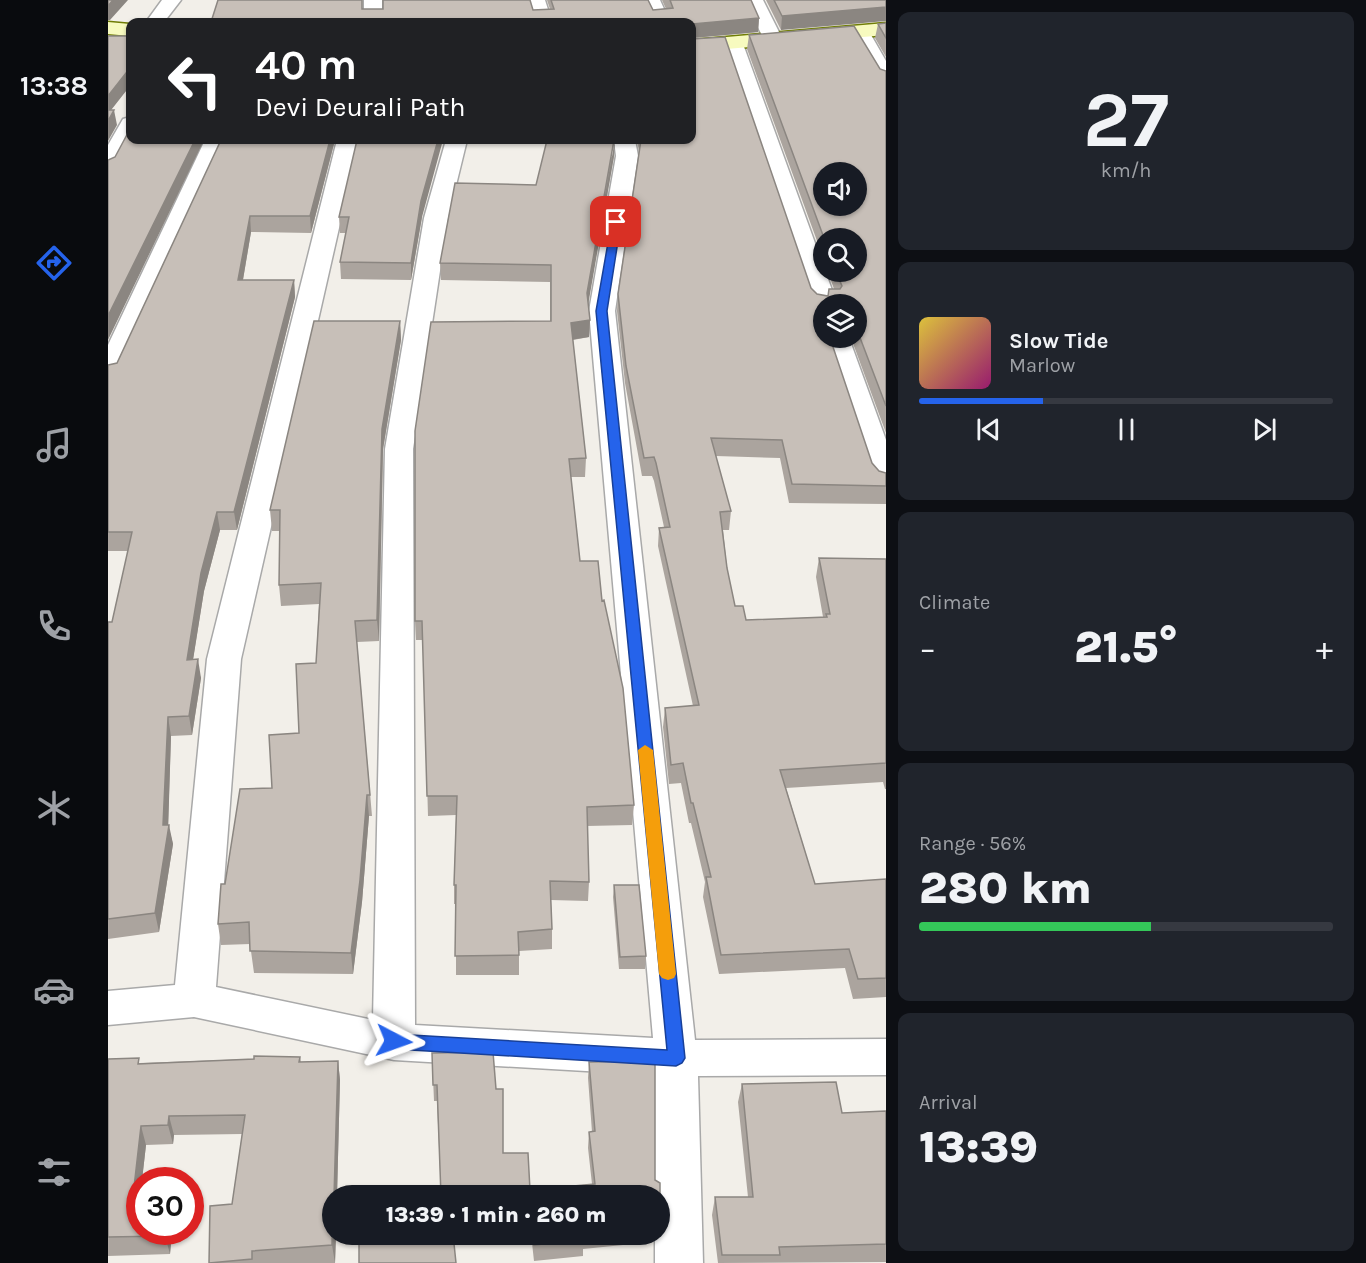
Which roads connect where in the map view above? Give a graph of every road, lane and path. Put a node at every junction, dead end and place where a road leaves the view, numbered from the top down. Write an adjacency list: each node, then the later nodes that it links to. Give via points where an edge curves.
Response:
1 (172, 0): 6 (street)
2 (374, 0): 7 (street)
3 (536, 0): 8 (street)
4 (651, 0): 9 (street)
5 (754, 0): 14 (street)
6 (158, 18)
7 (373, 18)
8 (542, 18)
9 (659, 18)
10 (108, 28): 12 (street)
11 (886, 29): 13 (street)
12 (126, 30)
13 (860, 32): 14 (street); 17 (street)
14 (773, 40): 15 (street)
15 (733, 44): 16 (street); 24 (street)
16 (696, 46)
17 (886, 79)
18 (126, 131): 23 (street)
19 (214, 144): 26 (street)
20 (347, 144): 28 (street, via 224,659)
21 (456, 144): 30 (street, via 436,218 399,449)
22 (626, 144): 32 (street, via 627,156 602,311)
23 (108, 167)
24 (820, 294)
25 (839, 348): 27 (street)
26 (108, 374)
27 (886, 481)
28 (194, 1000): 29 (street); 30 (street)
29 (108, 1008)
30 (394, 1041): 32 (street)
31 (886, 1057): 32 (street)
32 (676, 1058): 33 (street)
33 (679, 1263)

